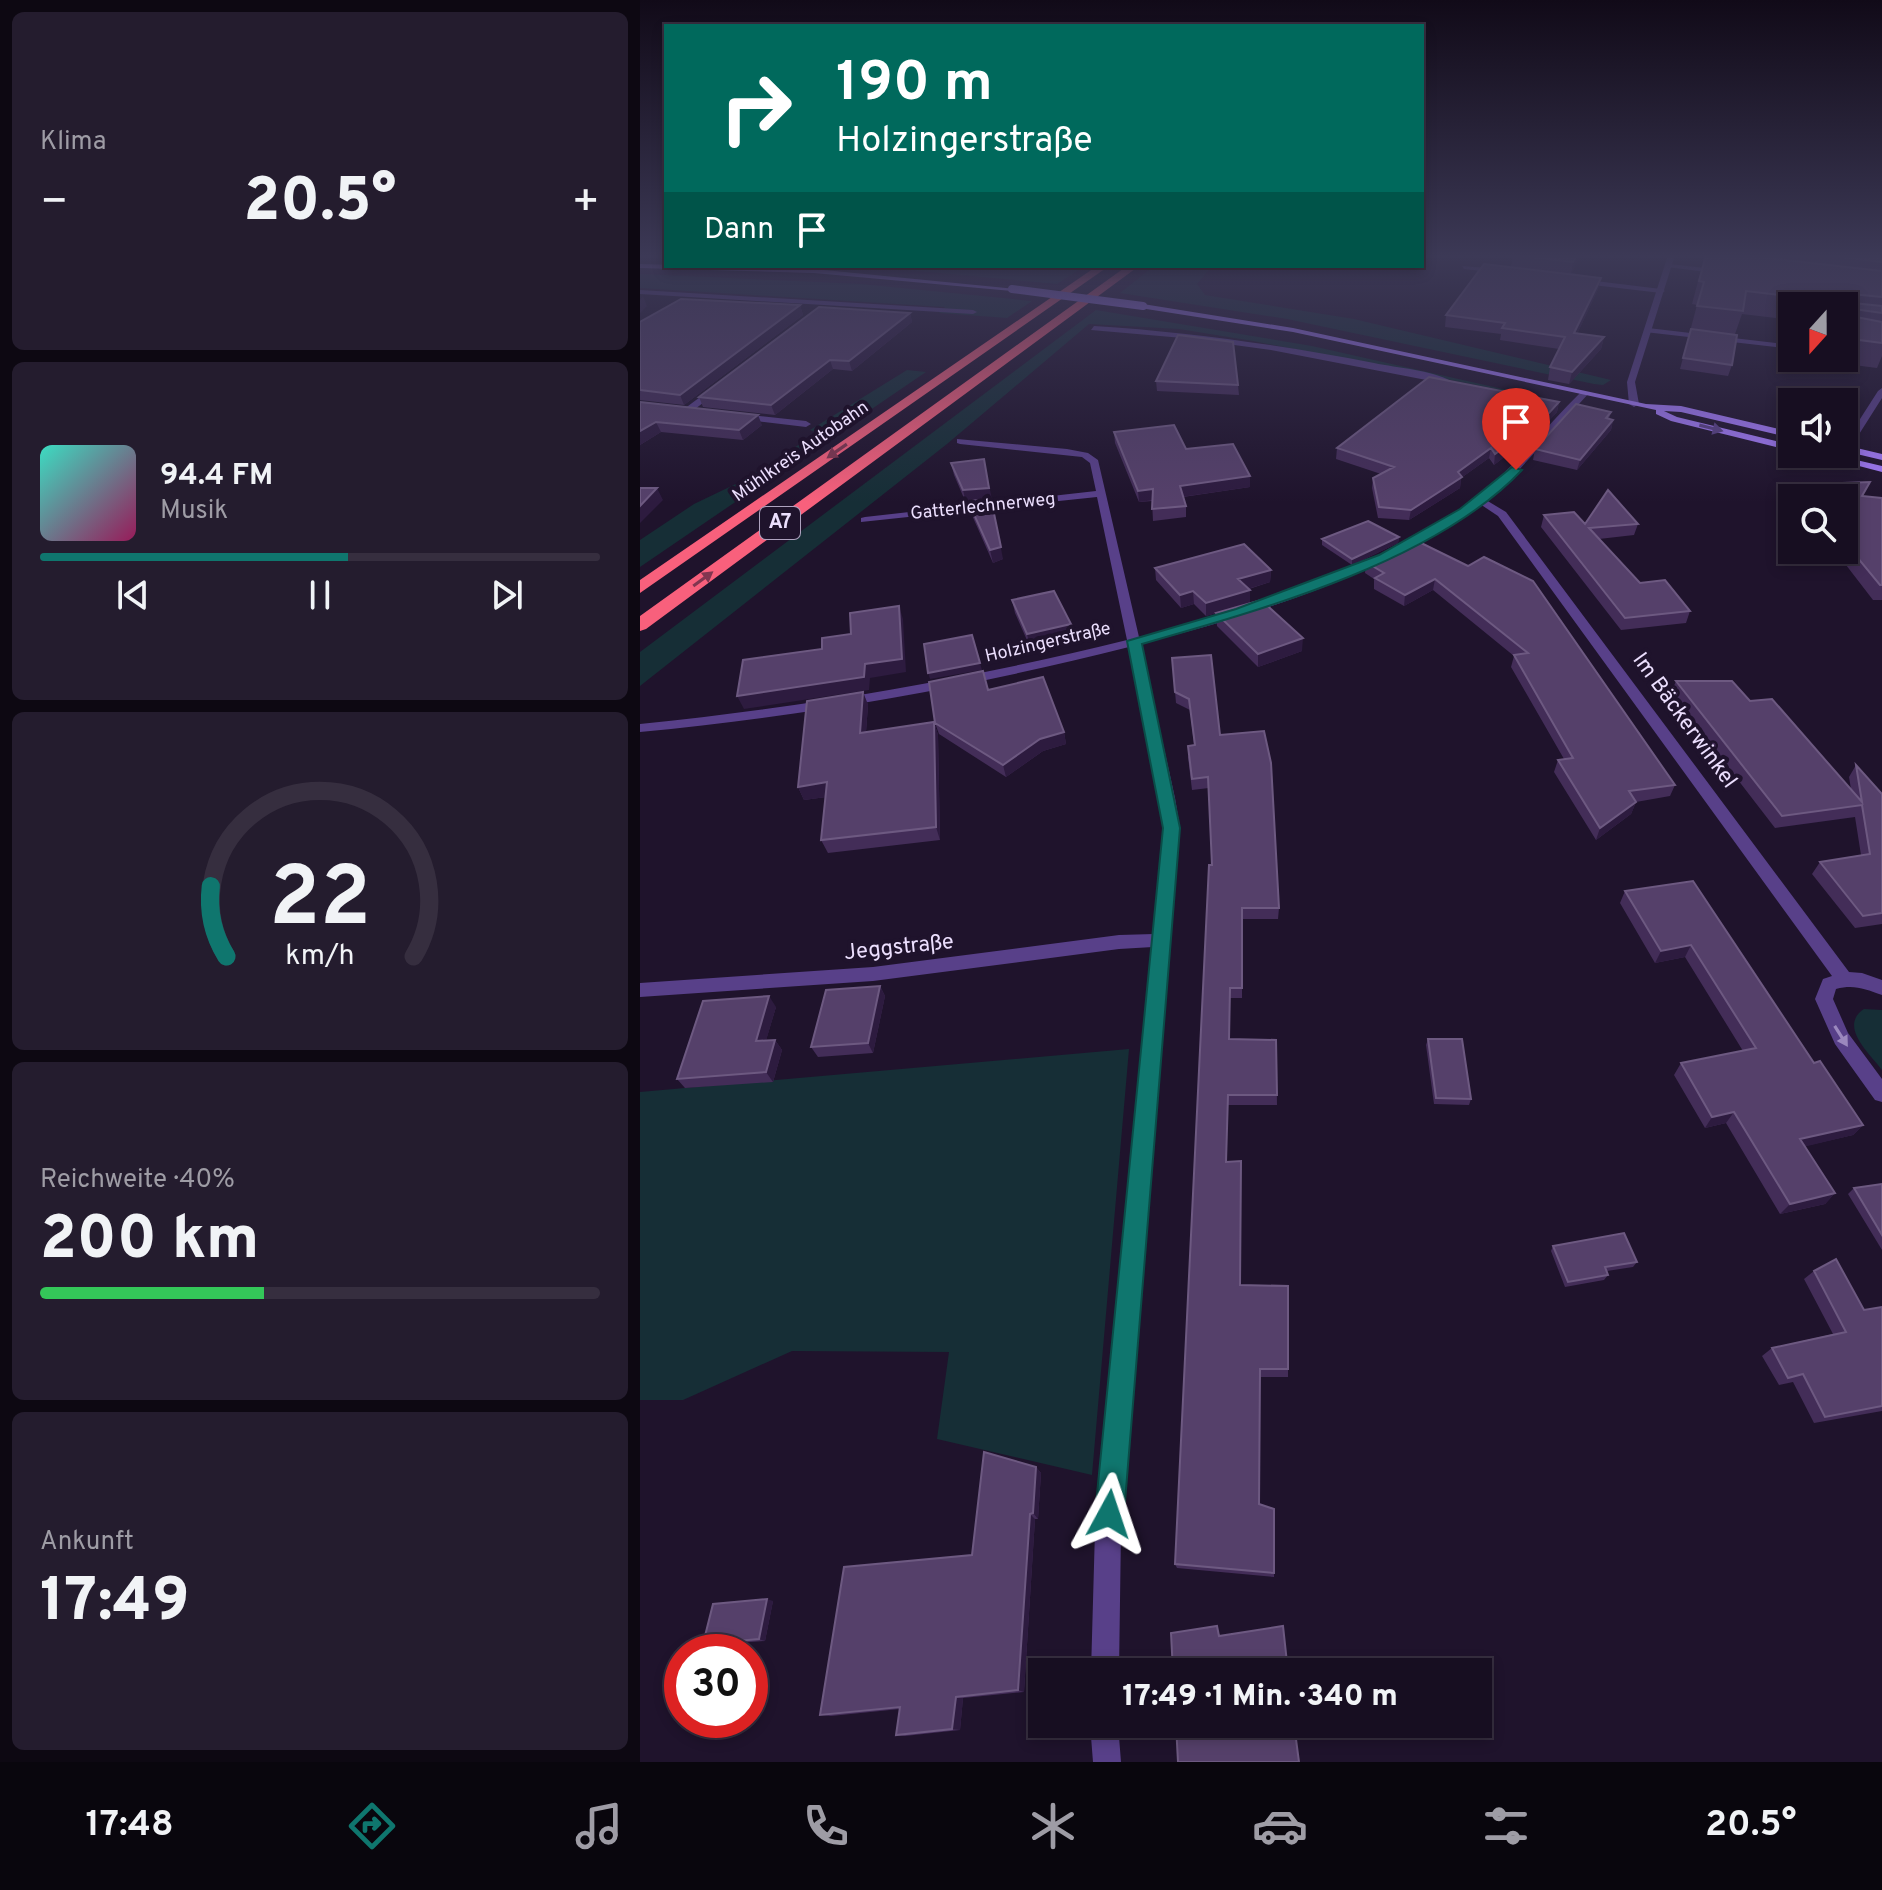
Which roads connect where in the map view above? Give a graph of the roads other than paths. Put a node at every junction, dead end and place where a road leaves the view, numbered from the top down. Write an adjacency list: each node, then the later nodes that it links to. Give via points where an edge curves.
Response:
1 (1001, 337): 30 (highway, Mühlkreis Autobahn / A7, one-way to 30)
2 (1036, 337): 31 (highway, Mühlkreis Autobahn / A7, one-way to 2)
3 (1206, 337): 8 (street)
4 (1326, 337): 10 (main road, bridge)
5 (1646, 337): 12 (street, via 1631,382)
6 (1709, 337): 7 (street)
7 (1778, 345)
8 (1458, 383)
9 (721, 385): 15 (street)
10 (1585, 393): 12 (main road); 28 (street, Holzingerstraße, via 1566,407 1516,470)
11 (1880, 397): 19 (street)
12 (1634, 404): 13 (main road)
13 (1646, 407): 20 (main road, via 1681,409); 22 (main road, one-way to 22)
14 (671, 409): 15 (street)
15 (687, 411): 16 (street)
16 (700, 412)
17 (725, 415): 18 (street)
18 (806, 424)
19 (1858, 429)
20 (1778, 432)
21 (960, 441): 27 (street, via 1085,455 1095,462)
22 (1778, 445)
23 (1858, 451): 24 (main road)
24 (1882, 457)
25 (1858, 463): 26 (main road)
26 (1882, 469)
27 (1102, 493): 29 (street, Gatterlechnerweg); 32 (street)
28 (1480, 500): 32 (street, Holzingerstraße, via 1423,537 1343,575 1241,612); 35 (street, Im Bäckerwinkel, via 1502,514)
29 (865, 520)
30 (640, 588)
31 (640, 625)
32 (1134, 641): 33 (street, Holzingerstraße, via 913,692); 34 (street, via 1172,828)
33 (640, 728)
34 (1161, 940): 37 (street, Jeggstraße, via 873,974); 39 (street, via 1108,1530)
35 (1843, 978): 36 (street); 38 (street, one-way to 38, via 1829,984 1825,994 1829,1015)
36 (1882, 988)
37 (640, 990)
38 (1882, 1094)
39 (1105, 1658)
40 (1105, 1738): 41 (street)
41 (1107, 1762)

